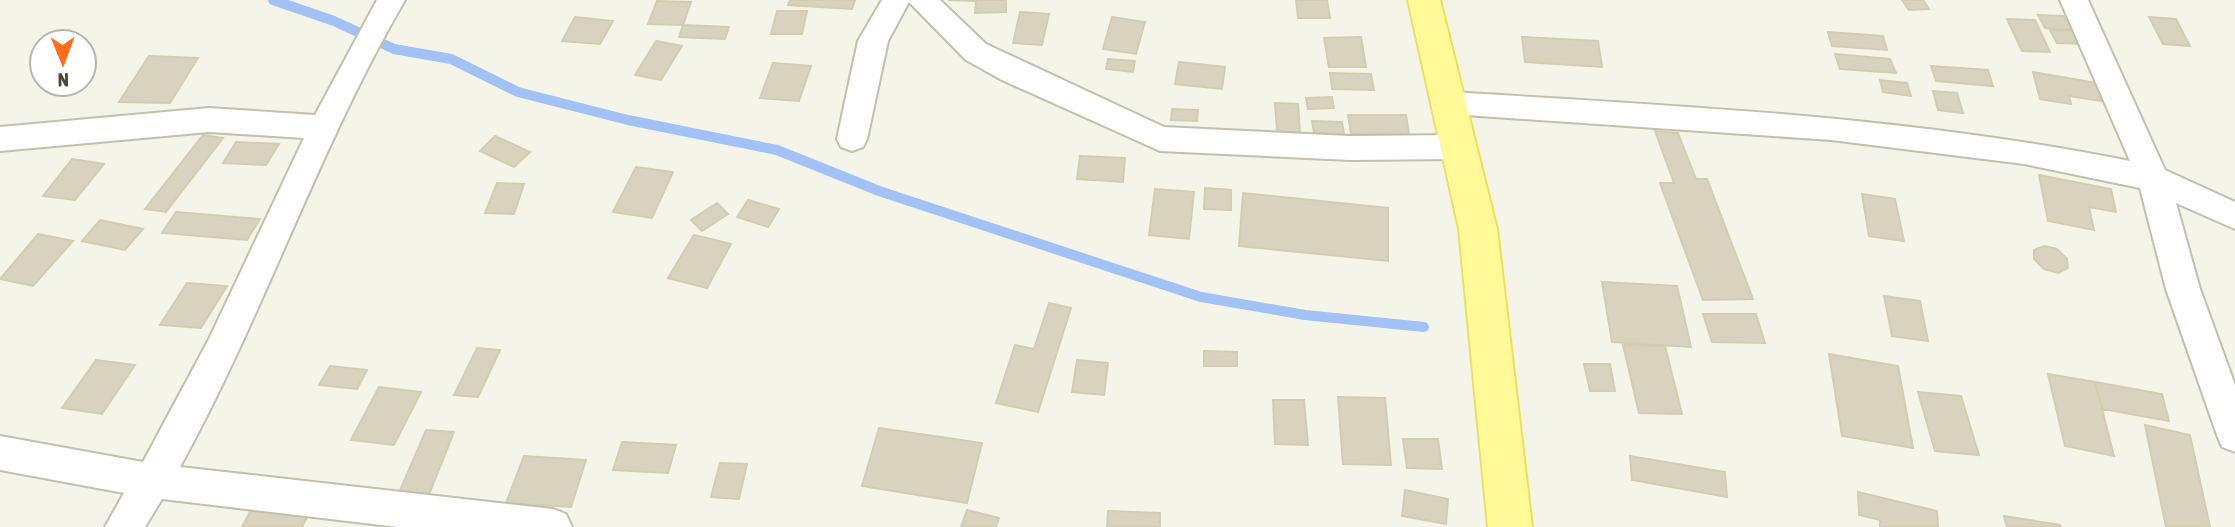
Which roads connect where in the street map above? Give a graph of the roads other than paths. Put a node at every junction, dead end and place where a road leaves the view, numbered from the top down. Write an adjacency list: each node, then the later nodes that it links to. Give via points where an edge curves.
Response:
1 (391, 0): 7 (street, via 366,38)
2 (896, 0): 9 (street, via 873,41)
3 (922, 0): 10 (street, via 976,52 1160,139 1350,148)
4 (1424, 0): 6 (main road)
5 (2074, 0): 11 (street)
6 (1451, 103): 10 (main road); 11 (street, via 1831,128 2024,152)
7 (325, 127): 8 (street, via 209,120); 15 (street, via 233,325)
8 (0, 139)
9 (852, 139)
10 (1460, 147): 18 (main road, via 1481,256)
11 (2153, 178): 12 (street); 13 (street, via 2183,289)
12 (2235, 216)
13 (2235, 435)
14 (0, 453): 15 (street)
15 (153, 481): 16 (street); 17 (street)
16 (124, 527)
17 (553, 527)
18 (1510, 527)

